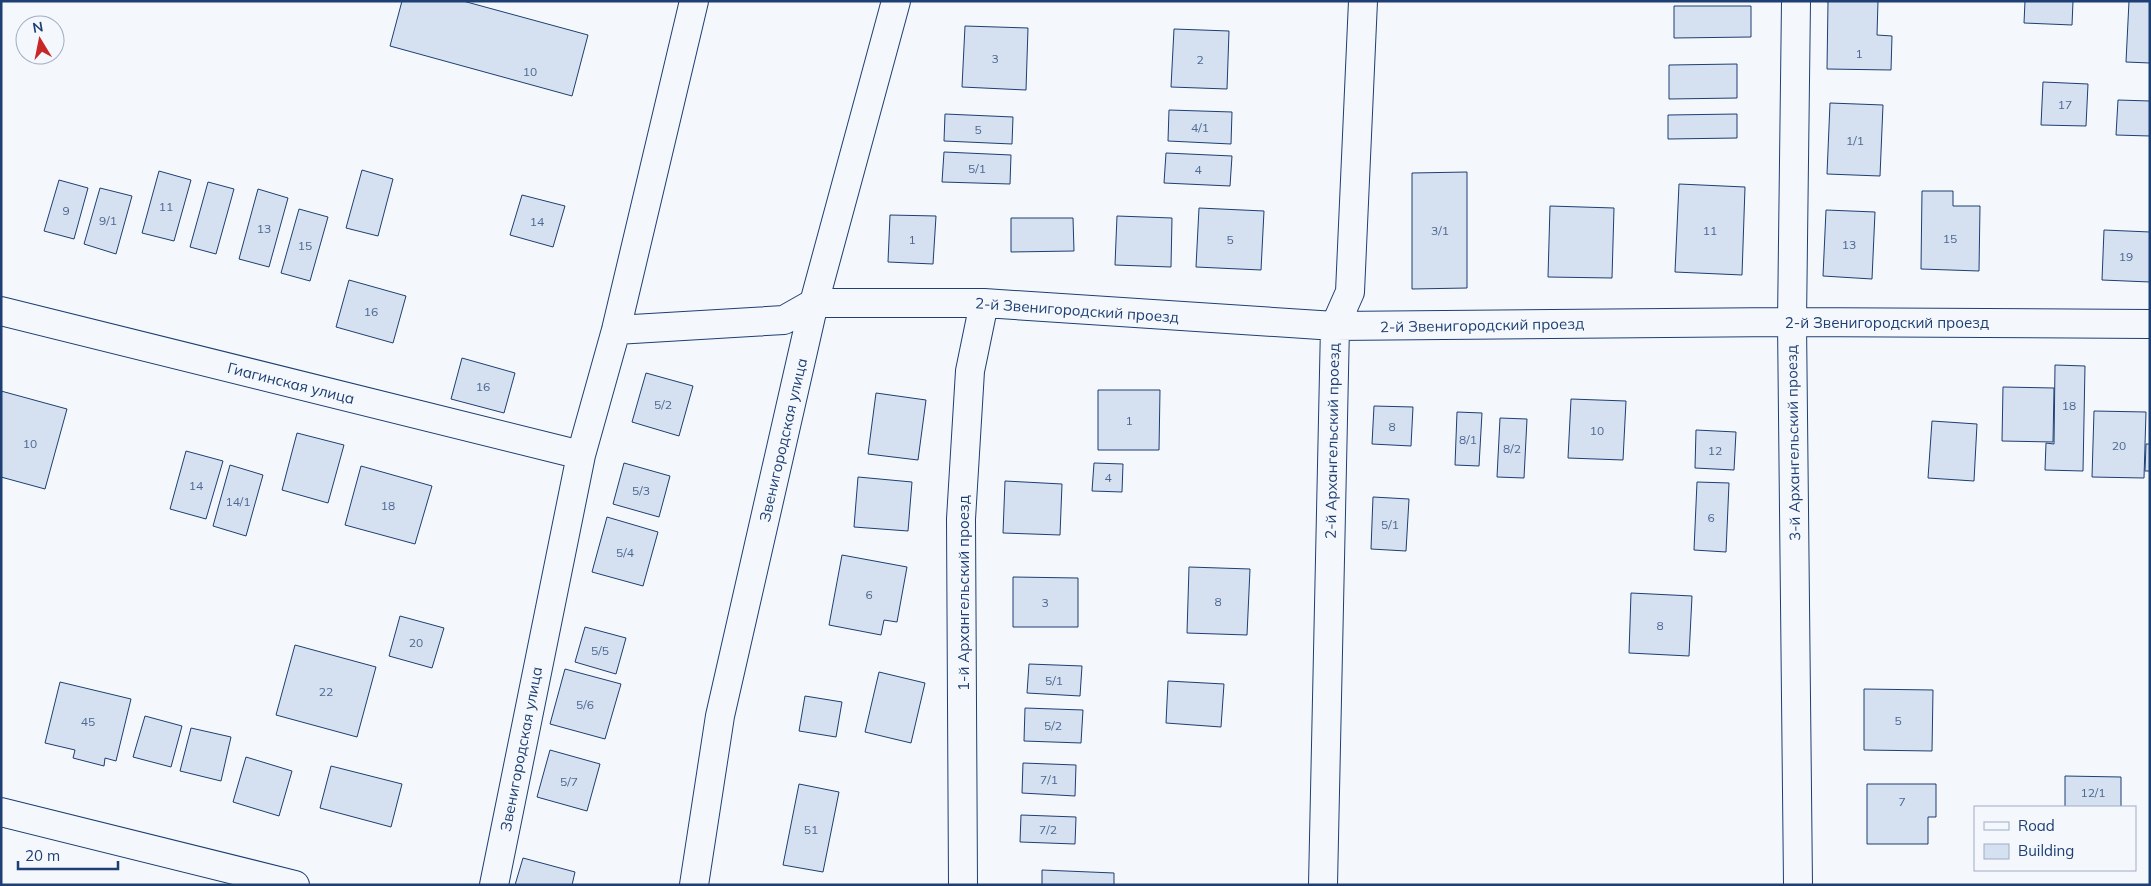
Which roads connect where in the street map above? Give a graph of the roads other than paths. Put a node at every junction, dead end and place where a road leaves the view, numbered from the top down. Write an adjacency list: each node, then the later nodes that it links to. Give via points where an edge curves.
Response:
1 (694, 1): 11 (street, Звенигородская улица)
2 (896, 1): 5 (street, Звенигородская улица)
3 (1363, 1): 10 (street, 2-й Архангельский проезд, via 1350,292)
4 (1796, 1): 8 (street, 3-й Архангельский проезд)
5 (814, 303): 6 (street, 2-й Звенигородский проезд); 11 (street, via 784,320); 16 (street, Звенигородская улица, via 720,716)
6 (984, 303): 10 (street, 2-й Звенигородский проезд); 17 (street, 1-й Архангельский проезд, via 970,371 961,519)
7 (1, 311): 12 (street, Гиагинская улица)
8 (1792, 322): 9 (street, 2-й Звенигородский проезд); 10 (street, 2-й Звенигородский проезд); 19 (street, 3-й Архангельский проезд)
9 (2150, 324)
10 (1335, 326): 18 (street, 2-й Архангельский проезд)
11 (616, 330): 12 (street, Звенигородская улица)
12 (581, 455): 15 (street, Звенигородская улица)
13 (1, 812): 14 (street)
14 (296, 885)
15 (494, 885)
16 (694, 885)
17 (963, 885)
18 (1323, 885)
19 (1798, 885)

